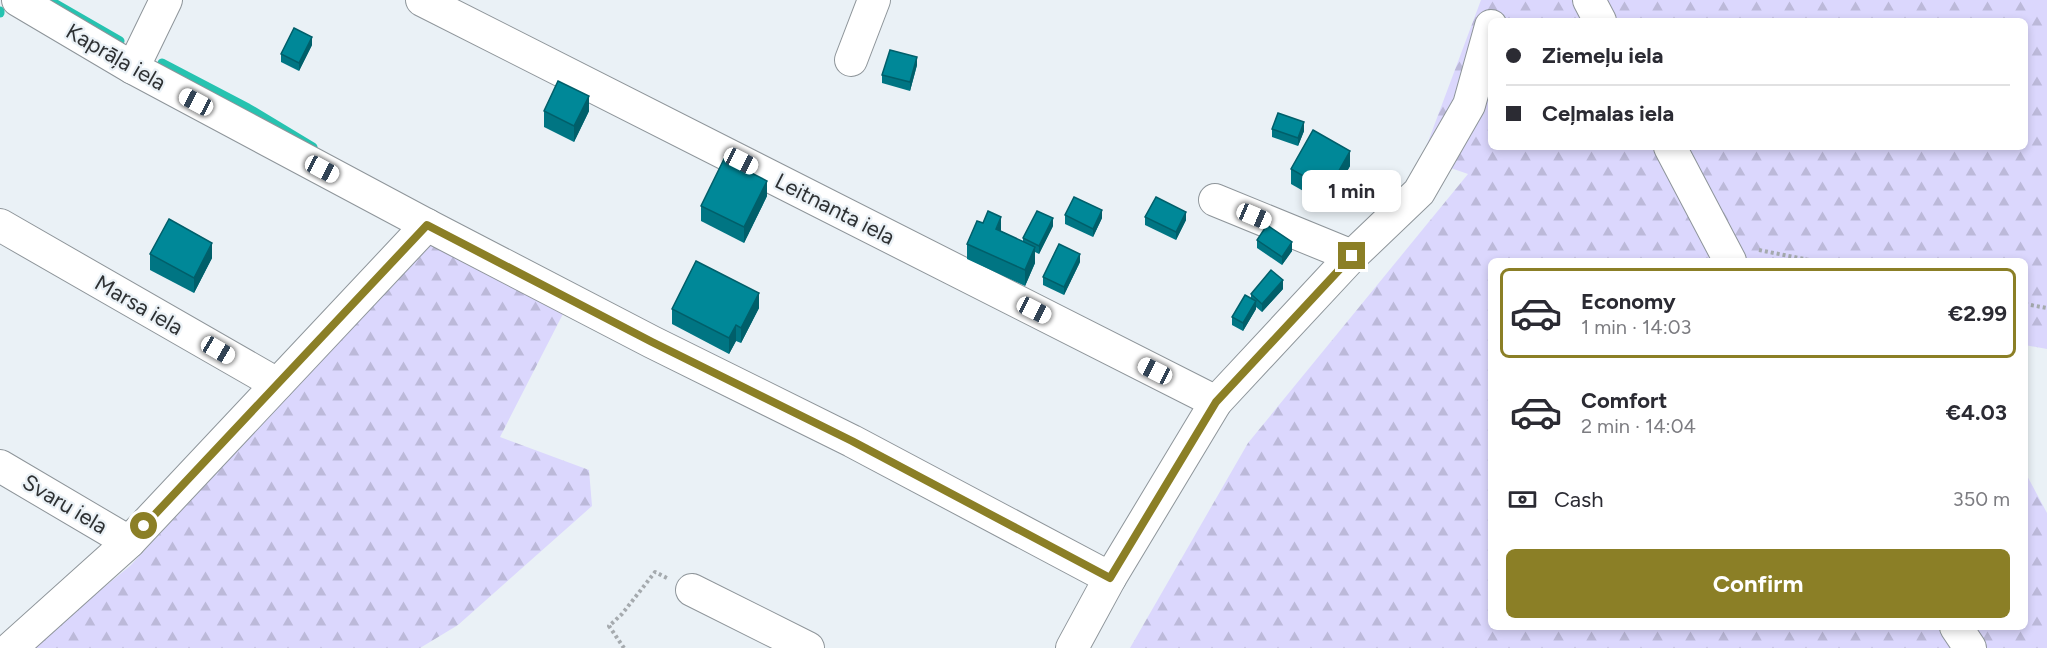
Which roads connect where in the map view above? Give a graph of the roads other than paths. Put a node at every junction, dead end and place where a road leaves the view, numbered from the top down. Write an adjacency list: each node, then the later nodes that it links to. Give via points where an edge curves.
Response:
1 (18, 0): 11 (street, Kaprāļa iela)
2 (166, 0): 11 (street)
3 (422, 0): 19 (street, Leitnanta iela)
4 (874, 0): 9 (street)
5 (1498, 0): 7 (street)
6 (1589, 0): 8 (street)
7 (1493, 18)
8 (1598, 18)
9 (851, 60)
10 (1486, 61): 17 (street, via 1469,105 1419,192)
11 (133, 68): 15 (street, Kaprāļa iela)
12 (1672, 150): 16 (street)
13 (1215, 200): 17 (street)
14 (0, 225): 18 (street, Marsa iela)
15 (427, 225): 18 (street); 22 (street, Kaprāļa iela, via 852,441)
16 (1725, 251)
17 (1352, 256): 19 (street)
18 (277, 384): 21 (street)
19 (1216, 402): 22 (street)
20 (0, 466): 21 (street, Svaru iela)
21 (129, 542): 25 (street)
22 (1110, 578): 27 (street)
23 (692, 590): 26 (street)
24 (1958, 630): 28 (street)
25 (11, 648)
26 (808, 648)
27 (1071, 648)
28 (1970, 648)

